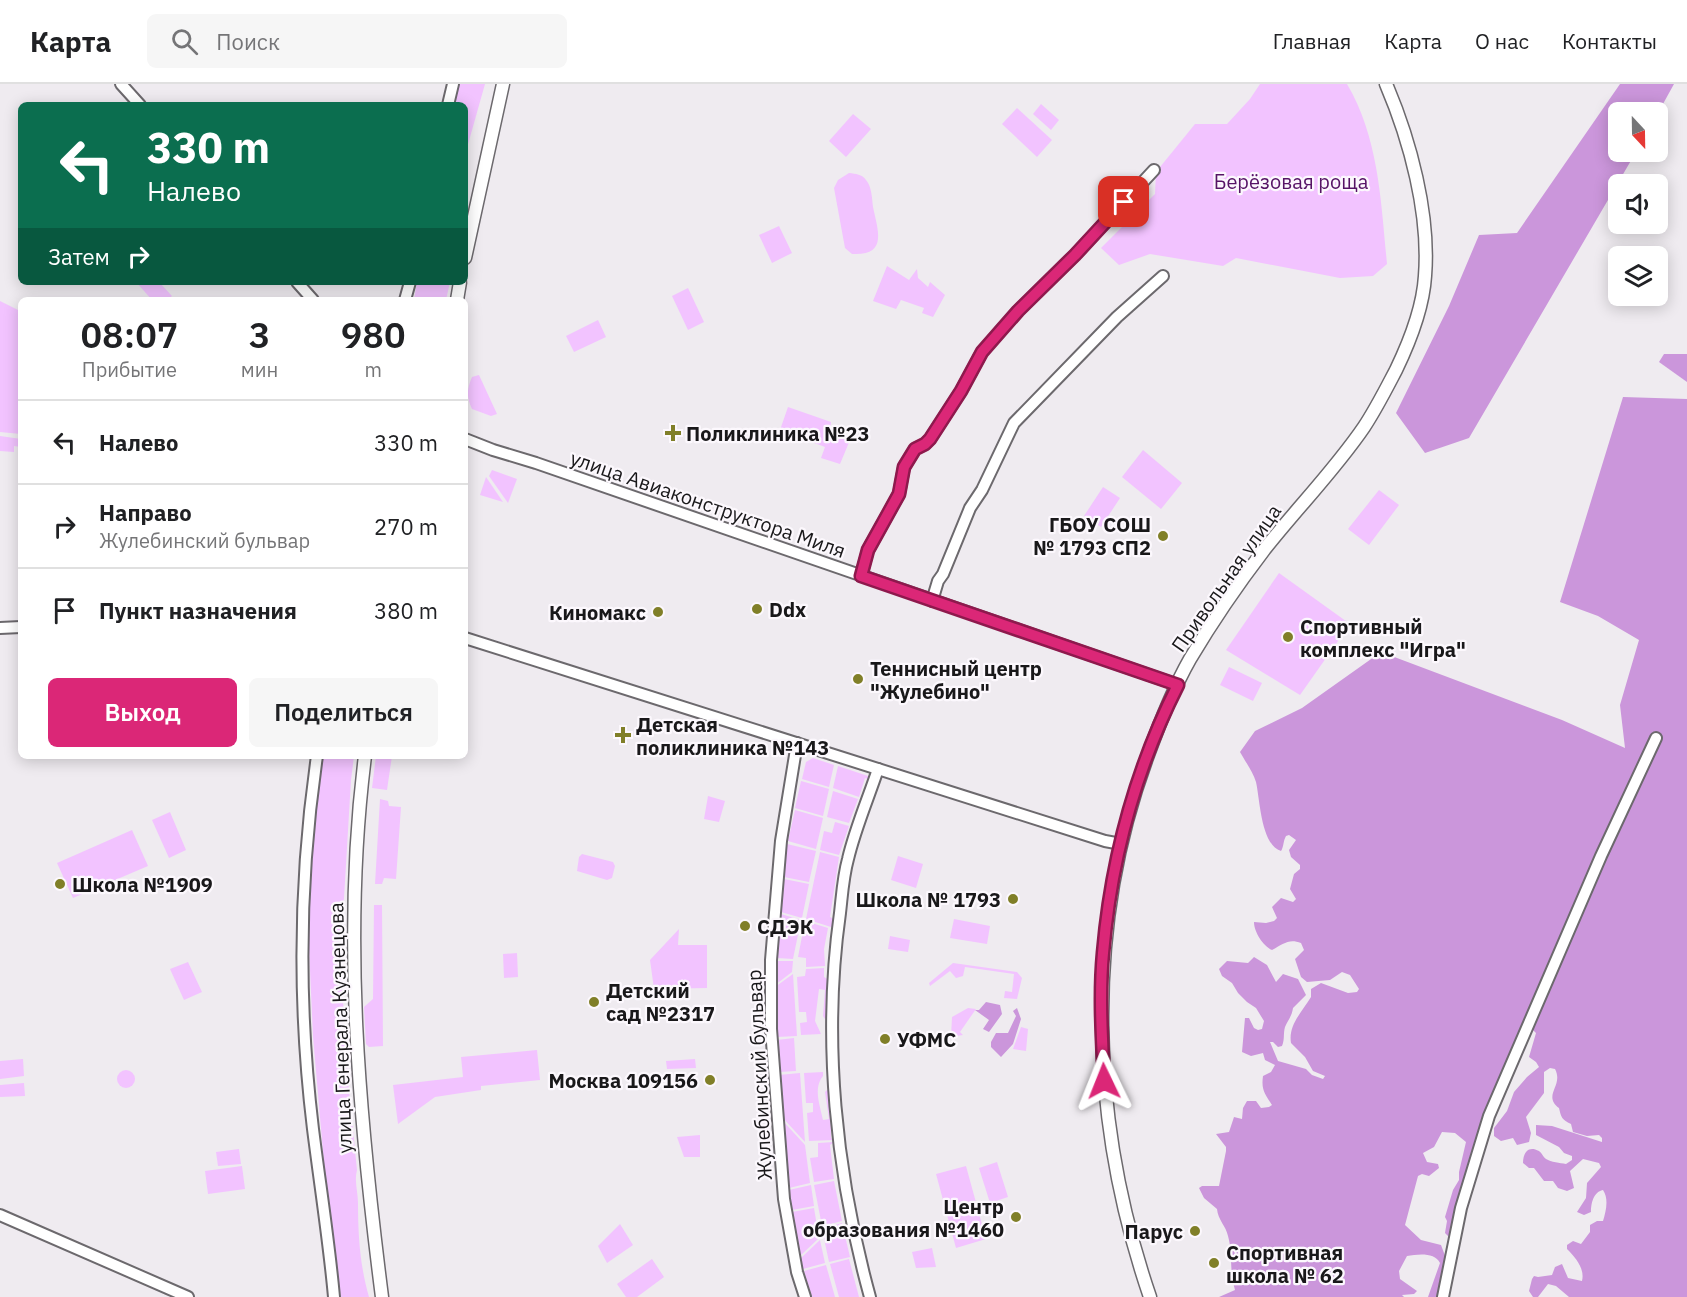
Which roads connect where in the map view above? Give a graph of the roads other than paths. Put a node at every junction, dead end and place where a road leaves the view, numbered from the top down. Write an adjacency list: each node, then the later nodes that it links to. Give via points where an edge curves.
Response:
1 (121, 84): 5 (street)
2 (453, 84): 6 (street)
3 (502, 84): 8 (main road)
4 (1386, 84): 18 (main road, Привольная улица, via 1400,116 1422,211 1425,275 1415,324 1365,426 1264,551 1190,660)
5 (137, 102)
6 (449, 102)
7 (1154, 170): 13 (street, via 982,352 930,439 915,449 904,467 899,494 868,550)
8 (468, 244)
9 (1163, 276): 14 (street, via 1117,317 1014,423 970,508)
10 (300, 285): 11 (street)
11 (310, 297)
12 (468, 440): 13 (street, улица Авиаконструктора Миля)
13 (861, 576): 14 (street, улица Авиаконструктора Миля)
14 (932, 601): 18 (street, улица Авиаконструктора Миля)
15 (18, 627): 16 (street)
16 (0, 628)
17 (468, 639): 20 (street)
18 (1178, 685): 24 (main road, Привольная улица, via 1161,717)
19 (1656, 738): 32 (street, via 1489,1116 1461,1208)
20 (797, 743): 23 (street); 29 (street, Жулебинский бульвар, via 781,840 771,960 771,1019 784,1199)
21 (317, 759): 27 (street, via 302,945 313,1129)
22 (365, 759): 28 (main road, улица Генерала Кузнецова, via 354,887 355,1002 363,1141)
23 (878, 769): 24 (street); 30 (street, via 847,860 836,939 832,1028 843,1171)
24 (1120, 844): 31 (main road, Привольная улица, via 1103,954 1104,1081 1116,1163 1139,1266)
25 (0, 1215): 26 (street)
26 (188, 1297)
27 (334, 1297)
28 (382, 1297)
29 (805, 1297)
30 (870, 1297)
31 (1150, 1297)
32 (1443, 1297)

